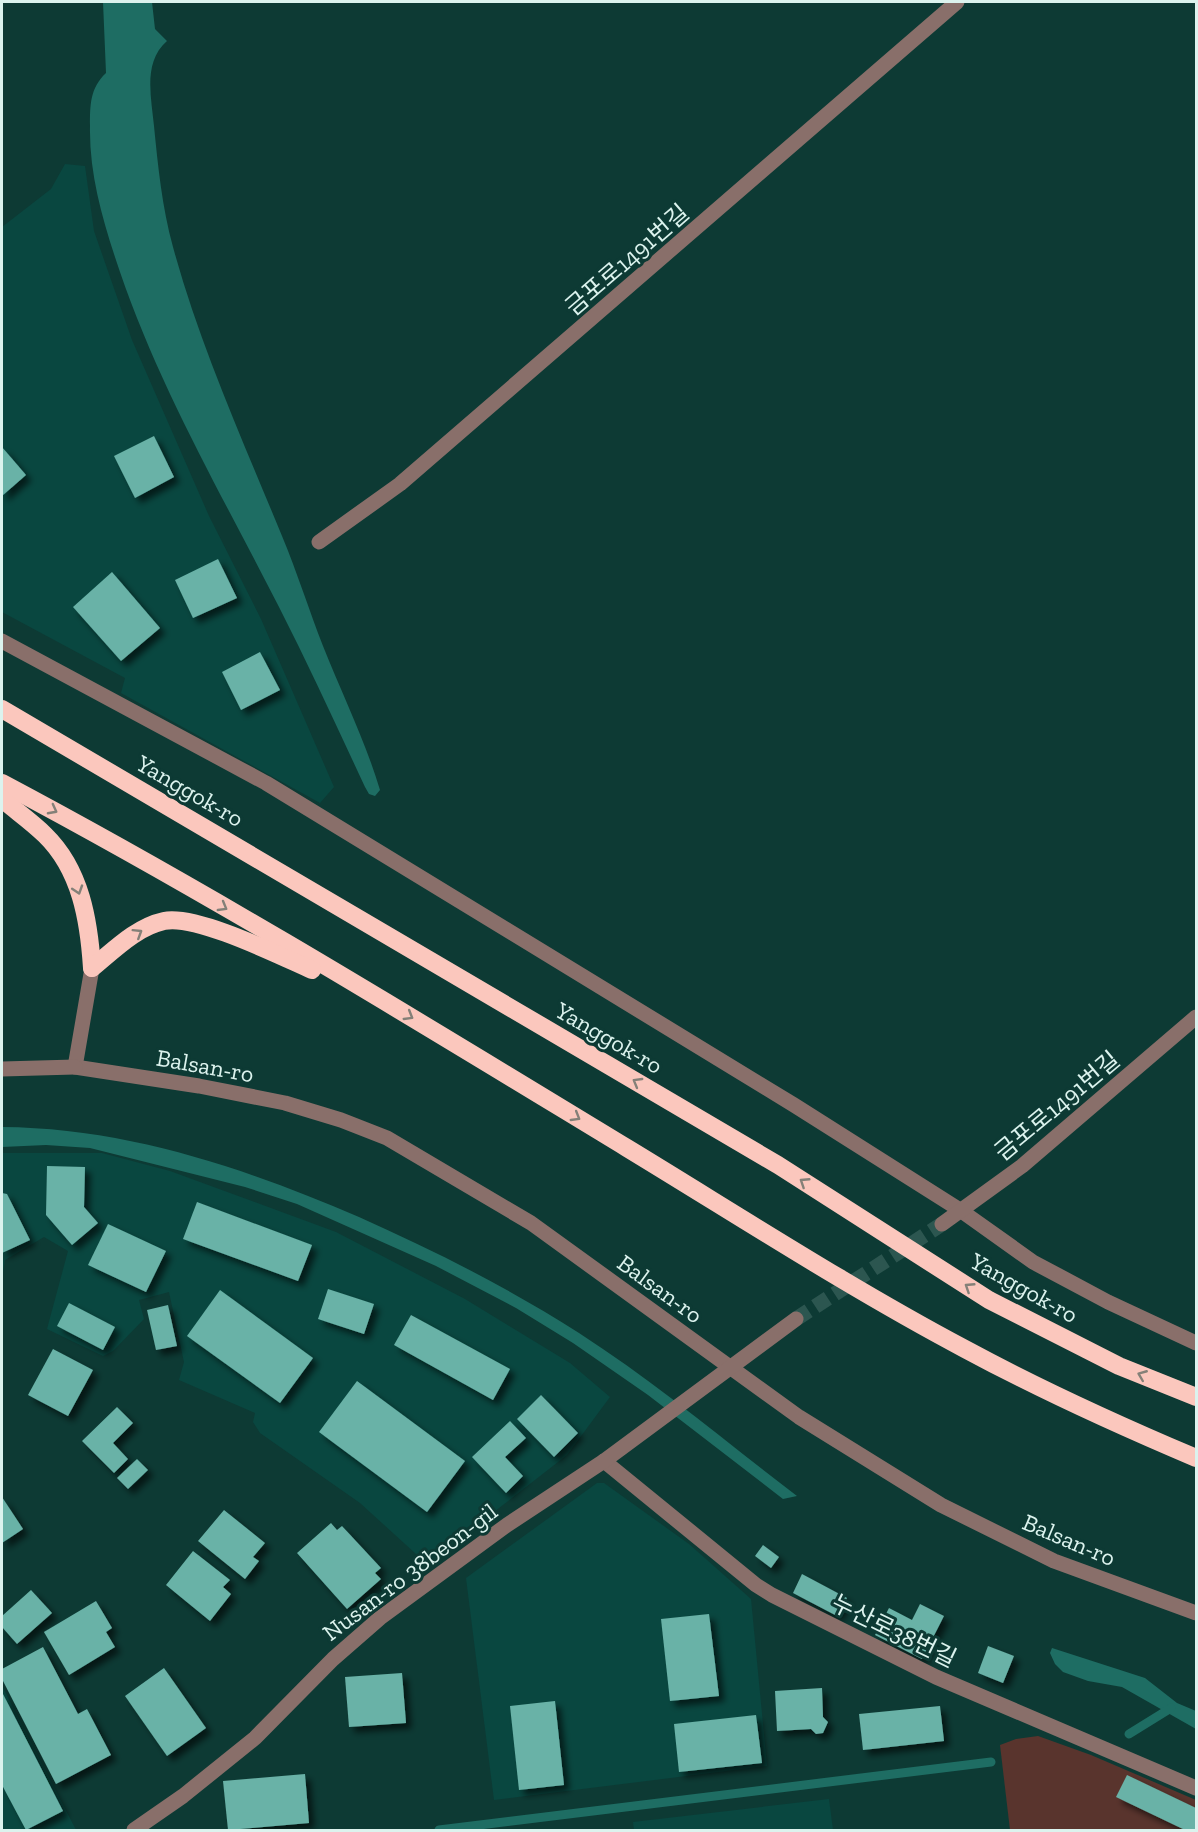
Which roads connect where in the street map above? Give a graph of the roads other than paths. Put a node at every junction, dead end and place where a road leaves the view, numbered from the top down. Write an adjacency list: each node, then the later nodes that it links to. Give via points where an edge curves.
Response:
1 (957, 2): 2 (street, 금포로1491번길, via 409,477)
2 (319, 542)
3 (2, 641): 12 (street, via 266,783)
4 (2, 709): 17 (highway, Yanggok-ro, one-way to 4, via 1119,1366 989,1300 778,1165)
5 (2, 783): 8 (highway, one-way to 8, via 100,835)
6 (2, 799): 7 (highway, one-way to 7, via 46,836 72,872 89,923)
7 (92, 968): 8 (highway, one-way to 8, via 140,930 165,920 190,922); 10 (street)
8 (386, 1002): 18 (highway, one-way to 18, via 964,1349 1106,1420)
9 (1197, 1017): 12 (street, 금포로1491번길, via 1022,1166)
10 (75, 1067): 11 (street, Balsan-ro); 16 (street, Balsan-ro, via 285,1103 387,1138 531,1222)
11 (2, 1069)
12 (960, 1210): 13 (street, 금포로1491번길); 15 (street, via 1033,1262)
13 (942, 1224)
14 (796, 1318): 16 (street, Nusan-ro 38beon-gil)
15 (1197, 1343)
16 (729, 1368): 19 (street, Nusan-ro 38beon-gil); 20 (street, Balsan-ro, via 941,1505 1054,1561)
17 (1197, 1397)
18 (1197, 1458)
19 (603, 1461): 21 (street, 누산로38번길, via 772,1595 936,1677); 22 (street, Nusan-ro 38beon-gil, via 380,1618 255,1738)
20 (1197, 1612)
21 (1197, 1788)
22 (134, 1830)

